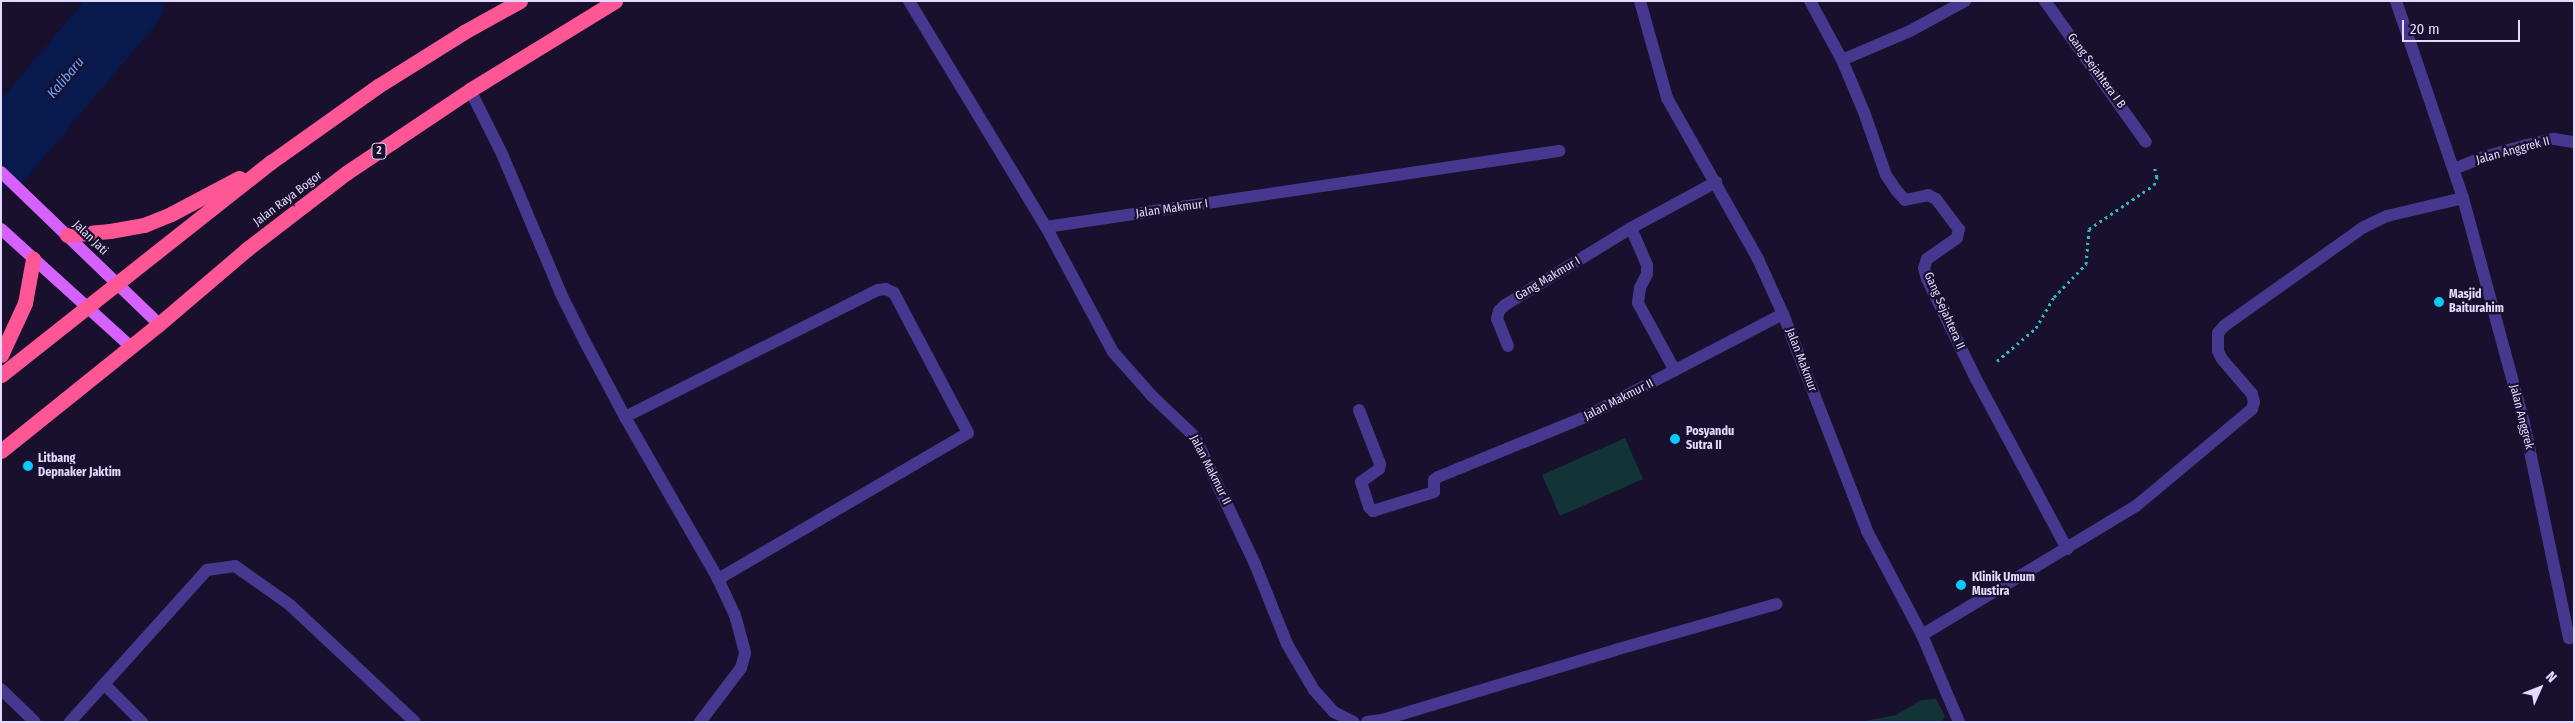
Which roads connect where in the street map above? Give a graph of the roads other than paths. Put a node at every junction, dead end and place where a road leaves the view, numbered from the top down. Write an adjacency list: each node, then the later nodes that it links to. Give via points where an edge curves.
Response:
1 (520, 1): 14 (highway, via 378,86)
2 (615, 1): 10 (highway, Jalan Raya Bogor / 2)
3 (909, 1): 19 (street)
4 (1640, 1): 17 (street, Jalan Makmur, via 1667,98)
5 (1810, 1): 9 (street, Gang Sejahtera II)
6 (1965, 1): 9 (street, via 1910,31)
7 (2045, 1): 11 (street, Gang Sejahtera I B)
8 (2396, 1): 15 (street, Jalan Anggrek)
9 (1842, 60): 36 (street, Gang Sejahtera II, via 1886,175 1896,190 1905,200 1928,195 1936,199 1958,229 1958,238 1927,259 1924,268 1927,279 1976,379)
10 (470, 90): 27 (highway, Jalan Raya Bogor / 2, via 346,173 247,249); 34 (street, via 502,154 562,296)
11 (2146, 142)
12 (2574, 142): 15 (street, Jalan Anggrek II, via 2554,139 2527,145 2487,156)
13 (1559, 151): 19 (street, Jalan Makmur I)
14 (271, 162): 22 (highway, via 144,224); 24 (highway)
15 (2454, 170): 18 (street, Jalan Anggrek)
16 (1, 172): 22 (main road, Jalan Jati)
17 (1716, 182): 20 (street, Gang Makmur I); 26 (street, Jalan Makmur, via 1758,259)
18 (2463, 198): 36 (street, via 2387,216 2364,227 2218,333 2218,351 2252,394 2252,409 2136,506); 40 (street, Jalan Anggrek, via 2524,423)
19 (1046, 227): 48 (street, Jalan Makmur II, via 1113,352 1152,396 1196,437 1256,564 1287,644 1314,690 1334,712)
20 (1631, 228): 29 (street, Gang Makmur I, via 1499,311 1496,319); 31 (street, via 1647,265 1638,303)
21 (1, 229): 23 (main road)
22 (67, 235): 24 (main road, Jalan Jati)
23 (33, 259): 25 (main road); 30 (highway, via 25,303)
24 (118, 283): 25 (highway); 27 (main road, Jalan Jati)
25 (87, 308): 28 (main road); 32 (highway)
26 (1783, 314): 31 (street, Jalan Makmur II); 39 (street, Jalan Makmur, via 1867,531)
27 (159, 324): 28 (highway, Jalan Raya Bogor / 2)
28 (130, 346): 35 (highway, Jalan Raya Bogor / 2)
29 (1508, 346)
30 (1, 355)
31 (1675, 371): 33 (street, Jalan Makmur II, via 1585,417 1438,476 1434,480 1434,492 1374,511 1369,507 1361,482 1379,469 1380,464)
32 (1, 375)
33 (1359, 410)
34 (625, 417): 37 (street); 37 (street, via 878,290 894,293 968,434)
35 (1, 451)
36 (2067, 549): 39 (street)
37 (718, 579): 47 (street, via 735,615 745,653 741,668)
38 (1777, 604): 49 (street)
39 (1922, 635): 50 (street, Jalan Makmur)
40 (2569, 638)
41 (104, 684): 44 (street); 45 (street); 46 (street, via 207,570 235,566 290,605)
42 (1, 689): 43 (street)
43 (35, 722)
44 (70, 722)
45 (142, 722)
46 (415, 722)
47 (700, 722)
48 (1354, 722)
49 (1367, 722)
50 (1959, 722)

